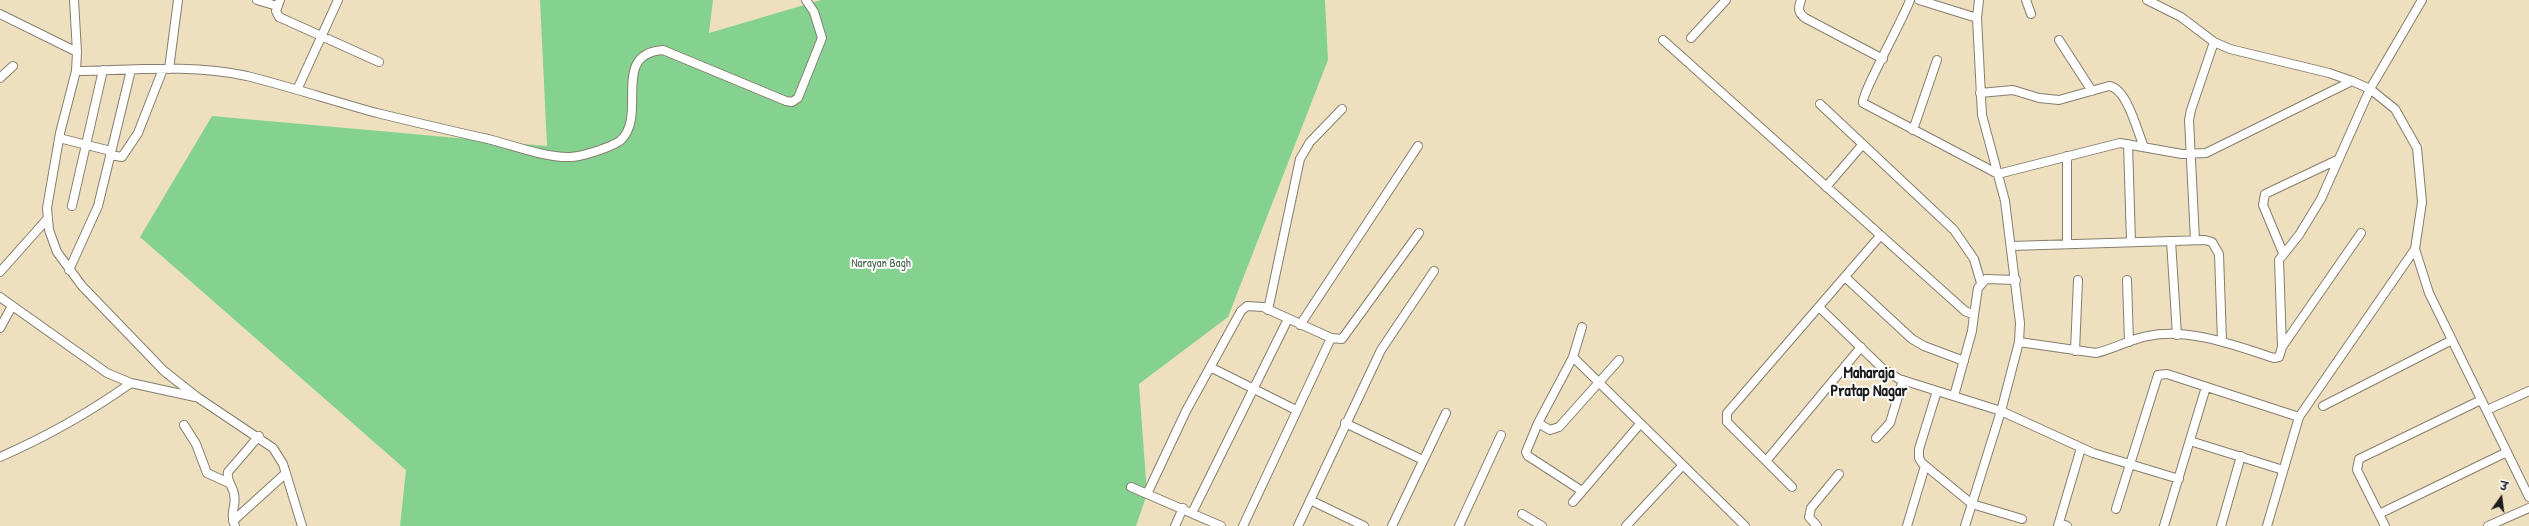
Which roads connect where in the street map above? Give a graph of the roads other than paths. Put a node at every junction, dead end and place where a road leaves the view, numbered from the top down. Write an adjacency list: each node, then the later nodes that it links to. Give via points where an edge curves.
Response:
1 (74, 0): 24 (street)
2 (178, 0): 29 (street)
3 (257, 0): 14 (street)
4 (338, 0): 19 (street)
5 (806, 0): 36 (street, via 814,12 822,38 798,98 792,102 786,101 663,50 652,51 642,55 636,66 630,119 622,139 614,145 577,157 556,156)
6 (1801, 0): 25 (street, via 1798,9 1805,18)
7 (1910, 0): 25 (street)
8 (1919, 0): 18 (street)
9 (1979, 0): 18 (street)
10 (2026, 0): 17 (street)
11 (2147, 0): 15 (street)
12 (2422, 0): 35 (street)
13 (1722, 1): 20 (street)
14 (279, 3): 19 (street, via 276,11 279,17)
15 (2163, 3): 23 (street)
16 (0, 14): 24 (street)
17 (2031, 14)
18 (1977, 18): 38 (street)
19 (321, 38): 27 (street); 36 (street)
20 (1691, 38)
21 (1663, 40): 53 (street)
22 (2059, 40): 37 (street)
23 (2214, 42): 34 (street, via 2230,49); 49 (street, via 2190,110)
24 (77, 52): 32 (street)
25 (1882, 60): 41 (street, via 1864,94 1863,103)
26 (1937, 60): 41 (street)
27 (379, 62)
28 (12, 66): 33 (street)
29 (166, 69): 31 (street); 36 (street, via 247,76); 48 (street, via 132,145 122,157)
30 (103, 70): 31 (street); 32 (street); 45 (street)
31 (131, 70): 48 (street)
32 (76, 71): 42 (street)
33 (0, 78)
34 (2352, 81): 35 (street); 49 (street, via 2206,153)
35 (2370, 89): 51 (street); 64 (street, via 2395,109 2417,148 2422,202)
36 (297, 90)
37 (2092, 91): 38 (street, via 2059,100 2040,98 2013,90); 47 (street, via 2109,86 2119,90)
38 (1980, 93): 52 (street, via 1982,115)
39 (1820, 104): 43 (street)
40 (1342, 109): 77 (street, via 1310,142 1300,159)
41 (1912, 130): 52 (street)
42 (59, 138): 45 (street); 55 (street, via 47,208)
43 (1863, 144): 53 (street); 73 (street, via 1954,230 1974,259)
44 (2128, 144): 47 (street); 50 (street, via 2110,144); 61 (street)
45 (87, 145): 48 (street); 54 (street)
46 (1418, 146): 80 (street)
47 (2144, 147): 49 (street)
48 (110, 153): 66 (street, via 98,206)
49 (2192, 155): 59 (street)
50 (2066, 156): 52 (street); 62 (street)
51 (2339, 159): 65 (street, via 2321,199 2299,235); 65 (street, via 2265,194 2263,205)
52 (1998, 174): 63 (street, via 2005,201)
53 (1826, 187): 58 (street)
54 (72, 206)
55 (48, 218): 66 (street, via 49,230 57,252); 68 (street)
56 (1419, 233): 84 (street, via 1346,336 1342,339)
57 (2361, 233): 90 (street)
58 (1880, 236): 69 (street); 78 (street, via 1956,305)
59 (2195, 240): 60 (street); 86 (street, via 2212,242 2219,254)
60 (2170, 241): 61 (street); 83 (street)
61 (2131, 242): 62 (street)
62 (2068, 244): 63 (street)
63 (2011, 246): 70 (street)
64 (2415, 249): 85 (street, via 2429,293); 111 (street)
65 (2283, 253): 90 (street, via 2278,266)
66 (69, 270): 104 (street, via 164,371)
67 (1434, 271): 112 (street, via 1381,350)
68 (0, 272)
69 (1845, 277): 76 (street); 94 (street, via 1912,339)
70 (2016, 280): 73 (street, via 1994,277); 87 (street)
71 (2078, 280): 91 (street)
72 (2127, 280): 88 (street)
73 (1981, 283): 78 (street)
74 (0, 297): 75 (street)
75 (12, 306): 81 (street); 97 (street, via 107,373)
76 (1819, 307): 89 (street); 125 (street, via 1727,413 1726,422)
77 (1268, 310): 79 (street); 95 (street, via 1255,305 1247,306 1241,311)
78 (1974, 315): 94 (street)
79 (1288, 319): 80 (street); 100 (street)
80 (1300, 325): 84 (street)
81 (0, 328)
82 (1582, 328): 92 (street)
83 (2176, 335): 86 (street); 88 (street, via 2148,336)
84 (1330, 338): 107 (street)
85 (2452, 340): 105 (street); 106 (street)
86 (2222, 341): 90 (street, via 2274,358 2279,357)
87 (2019, 342): 91 (street); 109 (street)
88 (2129, 342): 91 (street, via 2096,352)
89 (1861, 347): 96 (street, via 1882,368); 125 (street)
90 (2282, 347)
91 (2075, 351)
92 (1572, 357): 98 (street); 113 (street)
93 (1619, 360): 98 (street)
94 (1964, 360): 103 (street)
95 (1210, 367): 100 (street); 137 (street)
96 (1903, 380): 101 (street); 118 (street, via 1890,423)
97 (130, 382): 104 (street); 123 (street, via 26,446)
98 (1598, 383): 113 (street, via 1554,430); 114 (street)
99 (2206, 387): 111 (street); 119 (street); 126 (street, via 2167,374 2158,375)
100 (1253, 389): 107 (street); 145 (street)
101 (1937, 391): 103 (street); 128 (street, via 1919,449 1919,458)
102 (2529, 391): 108 (street)
103 (1954, 396): 109 (street)
104 (197, 397): 117 (street)
105 (2481, 400): 108 (street); 147 (street, via 2358,459 2356,470)
106 (2323, 406)
107 (1296, 410): 154 (street)
108 (2487, 410): 121 (street)
109 (2001, 411): 120 (street); 141 (street)
110 (1446, 413): 124 (street)
111 (2299, 417): 129 (street)
112 (1345, 423): 124 (street); 139 (street)
113 (1538, 423): 136 (street, via 1526,447 1528,456)
114 (1640, 424): 127 (street); 136 (street)
115 (184, 425): 133 (street, via 196,444 206,473)
116 (1501, 435): 158 (street)
117 (259, 436): 130 (street, via 273,448); 133 (street, via 228,472)
118 (1876, 438)
119 (2190, 440): 122 (street); 132 (street)
120 (2081, 448): 126 (street); 150 (street)
121 (2507, 452): 138 (street); 147 (street)
122 (2241, 456): 129 (street); 167 (street)
123 (0, 457)
124 (1423, 460): 157 (street)
125 (1766, 461): 135 (street)
126 (2129, 464): 132 (street); 144 (street)
127 (1682, 466): 160 (street); 161 (street)
128 (1925, 466): 141 (street); 163 (street)
129 (2283, 470): 168 (street)
130 (286, 473): 149 (street); 151 (street)
131 (1839, 474): 162 (street, via 1811,508 1809,517)
132 (2179, 479): 166 (street)
133 (229, 483): 149 (street, via 234,492 231,514)
134 (1131, 487): 137 (street)
135 (1792, 487)
136 (1582, 492): 140 (street)
137 (1147, 494): 142 (street)
138 (2529, 497)
139 (1310, 500): 155 (street); 156 (street)
140 (1573, 502)
141 (1972, 504): 148 (street); 164 (street)
142 (1182, 508): 145 (street); 152 (street)
143 (2529, 508): 170 (street)
144 (2116, 510)
145 (1192, 512): 153 (street)
146 (1522, 514): 159 (street)
147 (2379, 514): 169 (street)
148 (2022, 519)
149 (234, 523)
150 (2058, 525): 165 (street)
151 (302, 526)
152 (1175, 526)
153 (1221, 526)
154 (1243, 526)
155 (1298, 526)
156 (1364, 526)
157 (1392, 526)
158 (1459, 526)
159 (1542, 526)
160 (1626, 526)
161 (1745, 526)
162 (1817, 526)
163 (1907, 526)
164 (1965, 526)
165 (2067, 526)
166 (2164, 526)
167 (2221, 526)
168 (2267, 526)
169 (2385, 526)
170 (2488, 526)

